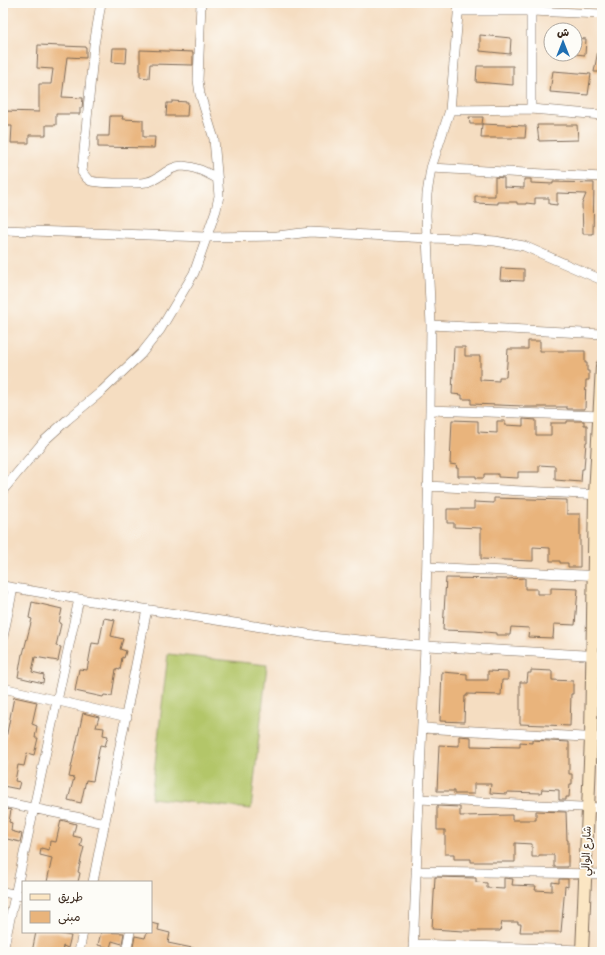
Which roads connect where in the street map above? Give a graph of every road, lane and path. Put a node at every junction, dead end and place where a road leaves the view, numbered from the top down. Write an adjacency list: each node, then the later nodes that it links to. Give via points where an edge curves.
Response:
1 (101, 3): 11 (street, via 94,45 82,172 91,181 147,182 172,168 182,166 194,167)
2 (201, 3): 11 (street, via 198,80 214,139)
3 (459, 7): 4 (street); 7 (street)
4 (531, 11): 5 (street); 6 (street)
5 (602, 14)
6 (531, 109): 7 (street); 8 (street)
7 (450, 110): 9 (street)
8 (602, 115)
9 (431, 168): 10 (street); 14 (street, via 426,215)
10 (602, 177)
11 (218, 179): 13 (street, via 219,196)
12 (3, 230): 13 (street)
13 (206, 237): 14 (street, via 277,236 310,232); 22 (street, via 194,273 160,330 141,354 44,441)
14 (428, 238): 15 (street, via 469,238 524,246); 16 (street)
15 (602, 280)
16 (431, 325): 17 (street); 19 (street)
17 (602, 334)
18 (602, 366): 20 (main road, شارع الوالي)
19 (430, 410): 20 (street); 21 (street)
20 (601, 416): 23 (main road, شارع الوالي)
21 (428, 486): 23 (street); 24 (street)
22 (3, 490)
23 (599, 495): 25 (main road, شارع الوالي)
24 (427, 568): 25 (street); 31 (street)
25 (598, 576): 32 (main road, شارع الوالي)
26 (3, 586): 27 (street)
27 (13, 588): 28 (street); 30 (street)
28 (79, 599): 29 (street); 34 (street)
29 (147, 609): 31 (street, via 320,636); 35 (street)
30 (3, 637)
31 (425, 646): 32 (street); 36 (street)
32 (597, 656): 37 (main road, شارع الوالي)
33 (3, 688): 34 (street)
34 (58, 701): 35 (street); 40 (street)
35 (126, 717): 43 (street)
36 (422, 728): 37 (street); 38 (street)
37 (596, 738): 41 (main road, شارع الوالي)
38 (419, 799): 41 (street); 44 (street)
39 (3, 802): 40 (street)
40 (34, 808): 43 (street); 49 (street)
41 (587, 808): 42 (street); 45 (main road, شارع الوالي)
42 (602, 808)
43 (105, 823): 47 (street)
44 (416, 871): 45 (street); 52 (street)
45 (585, 873): 46 (street); 54 (main road, شارع الوالي)
46 (602, 874)
47 (93, 881)
48 (3, 892): 49 (street)
49 (19, 896): 53 (street)
50 (83, 933): 55 (street)
51 (130, 933): 56 (street)
52 (413, 948): 54 (street)
53 (3, 951)
54 (582, 951)
55 (79, 952)
56 (126, 952)

